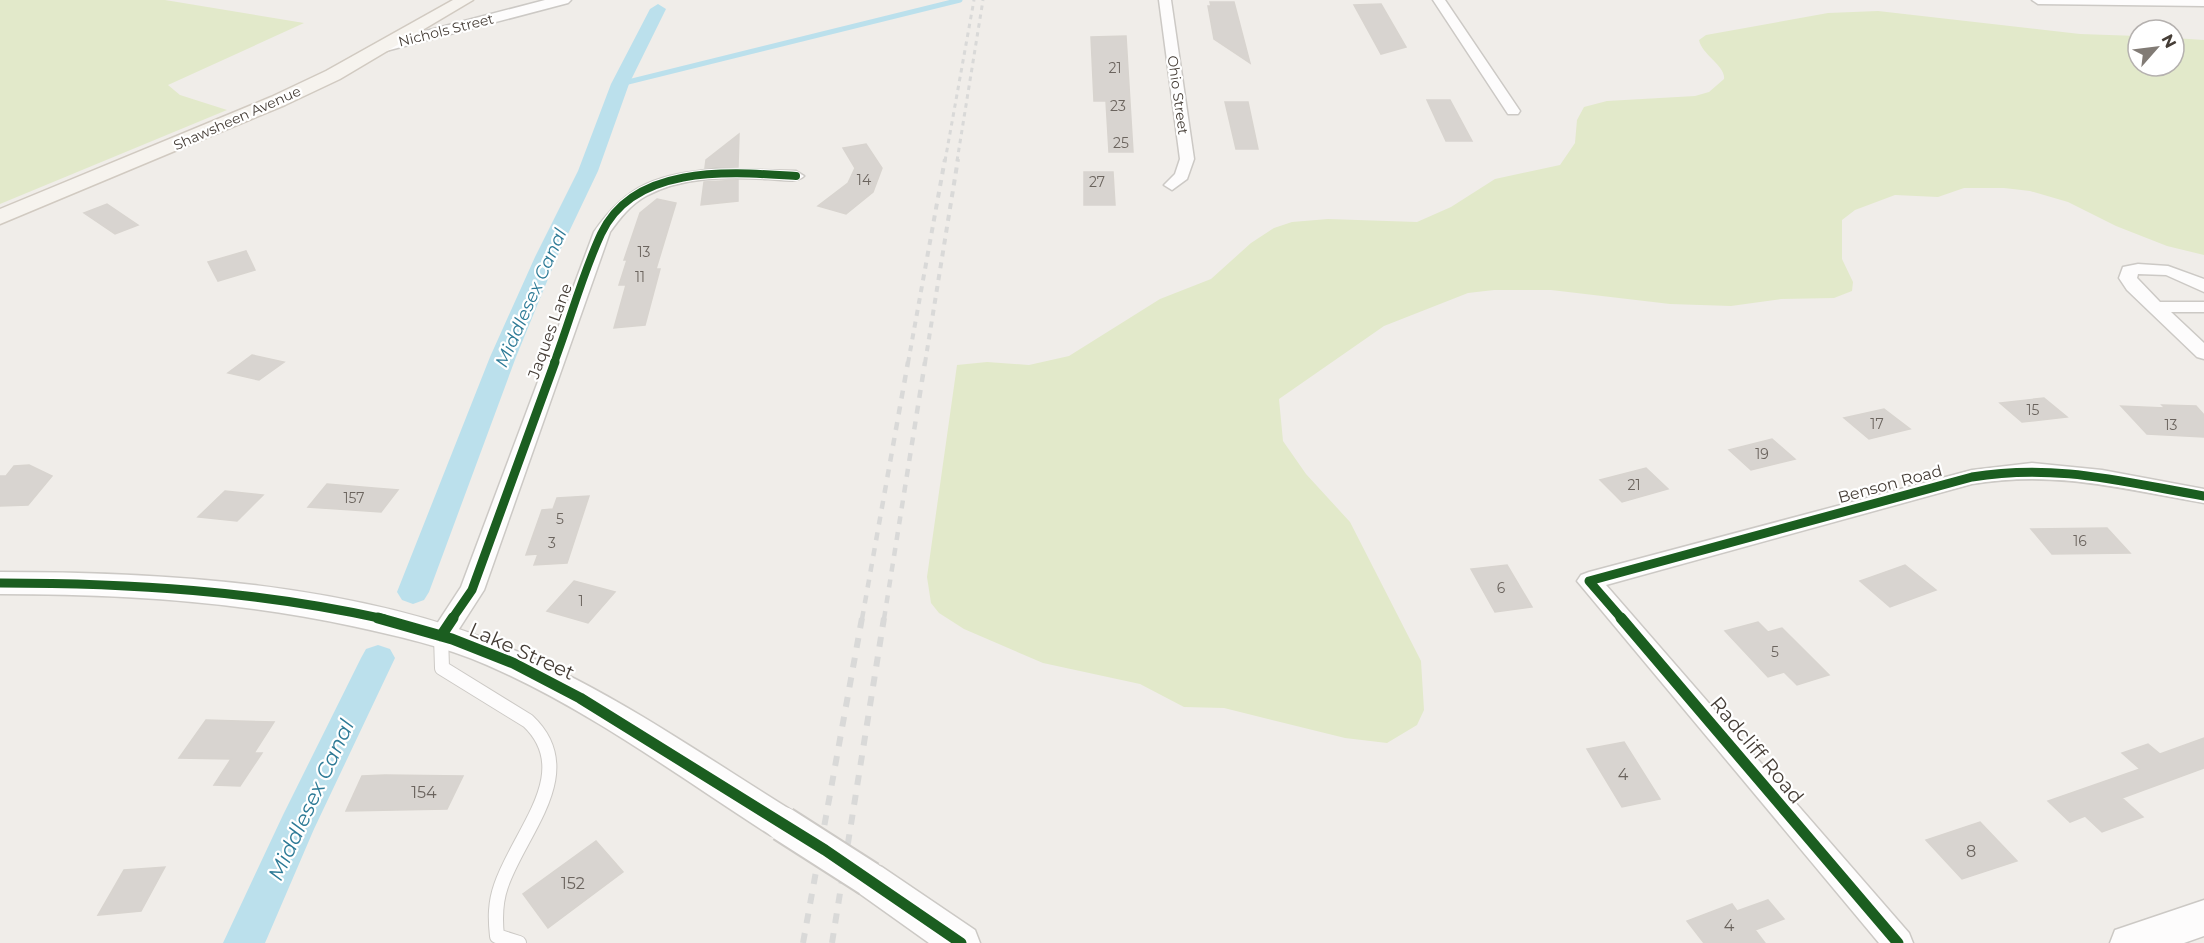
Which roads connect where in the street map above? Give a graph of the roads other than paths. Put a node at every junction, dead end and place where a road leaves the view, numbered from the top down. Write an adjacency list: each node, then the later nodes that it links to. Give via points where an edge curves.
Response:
1 (465, 0): 8 (main road, Shawsheen Avenue)
2 (563, 0): 9 (street, Nichols Street)
3 (1165, 0): 13 (street, Ohio Street, via 1187,159 1182,176)
4 (1439, 0): 11 (street)
5 (2038, 0): 6 (street)
6 (2154, 1): 7 (street)
7 (2204, 2)
8 (443, 13): 9 (street, Nichols Street, via 475,19); 10 (main road, Shawsheen Avenue)
9 (507, 15): 10 (street, Nichols Street)
10 (386, 46): 14 (main road, Shawsheen Avenue, via 278,101)
11 (1513, 111)
12 (796, 176): 22 (street, Jaques Lane, via 722,172 686,177 640,194 609,218 472,590)
13 (1172, 185)
14 (0, 217)
15 (2204, 287): 16 (street, via 2160,269 2129,271 2133,286)
16 (2157, 307): 17 (street); 18 (street)
17 (2204, 307)
18 (2204, 353)
19 (2204, 496): 20 (street, Benson Road, via 2081,474 2006,472 1972,477)
20 (1589, 580): 26 (street, Radcliff Road)
21 (0, 583): 22 (street, Lake Street, via 116,583 239,593)
22 (441, 636): 24 (lane, via 442,668 519,716 539,732 548,748 550,775 544,800 500,887 493,925 497,936); 25 (street, Lake Street, bridge, via 513,663 608,712)
23 (2204, 918): 27 (street)
24 (519, 943)
25 (961, 943)
26 (1898, 943)
27 (2129, 943)

